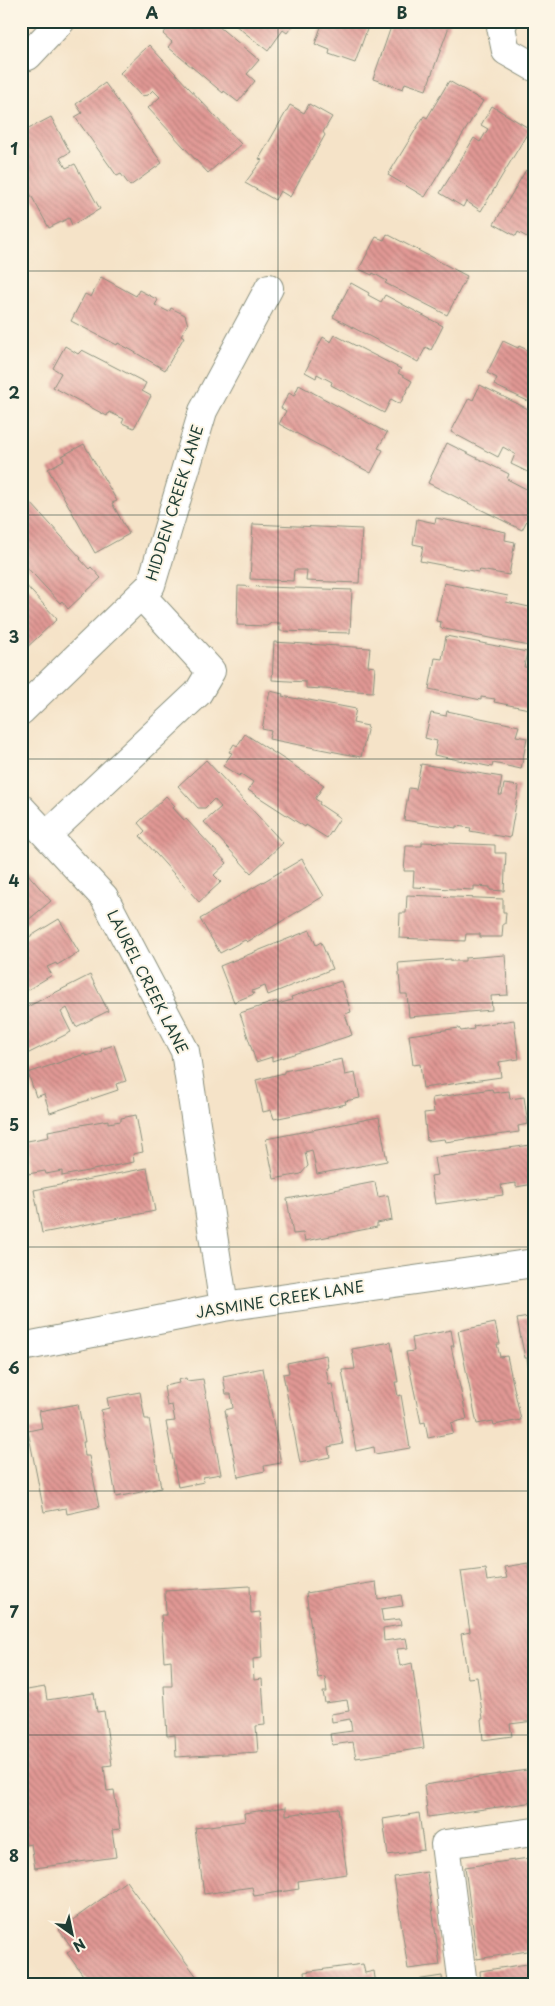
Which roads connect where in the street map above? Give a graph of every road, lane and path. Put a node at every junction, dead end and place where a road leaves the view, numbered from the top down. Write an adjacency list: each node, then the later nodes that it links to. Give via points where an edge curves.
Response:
1 (61, 21): 3 (street, via 28,56)
2 (504, 21): 4 (street, via 501,27 506,51)
3 (21, 58)
4 (534, 67)
5 (269, 288): 6 (street, HIDDEN CREEK LANE, via 203,411 151,585)
6 (141, 595): 7 (street, HIDDEN CREEK LANE); 9 (street, via 211,671 198,693)
7 (21, 711)
8 (21, 808): 9 (street, LAUREL CREEK LANE)
9 (47, 835): 11 (street, LAUREL CREEK LANE, via 104,897 185,1051)
10 (534, 1263): 11 (street, JASMINE CREEK LANE)
11 (224, 1307): 12 (street, JASMINE CREEK LANE)
12 (27, 1346)
13 (534, 1832): 14 (street, via 445,1844)
14 (463, 1985)

